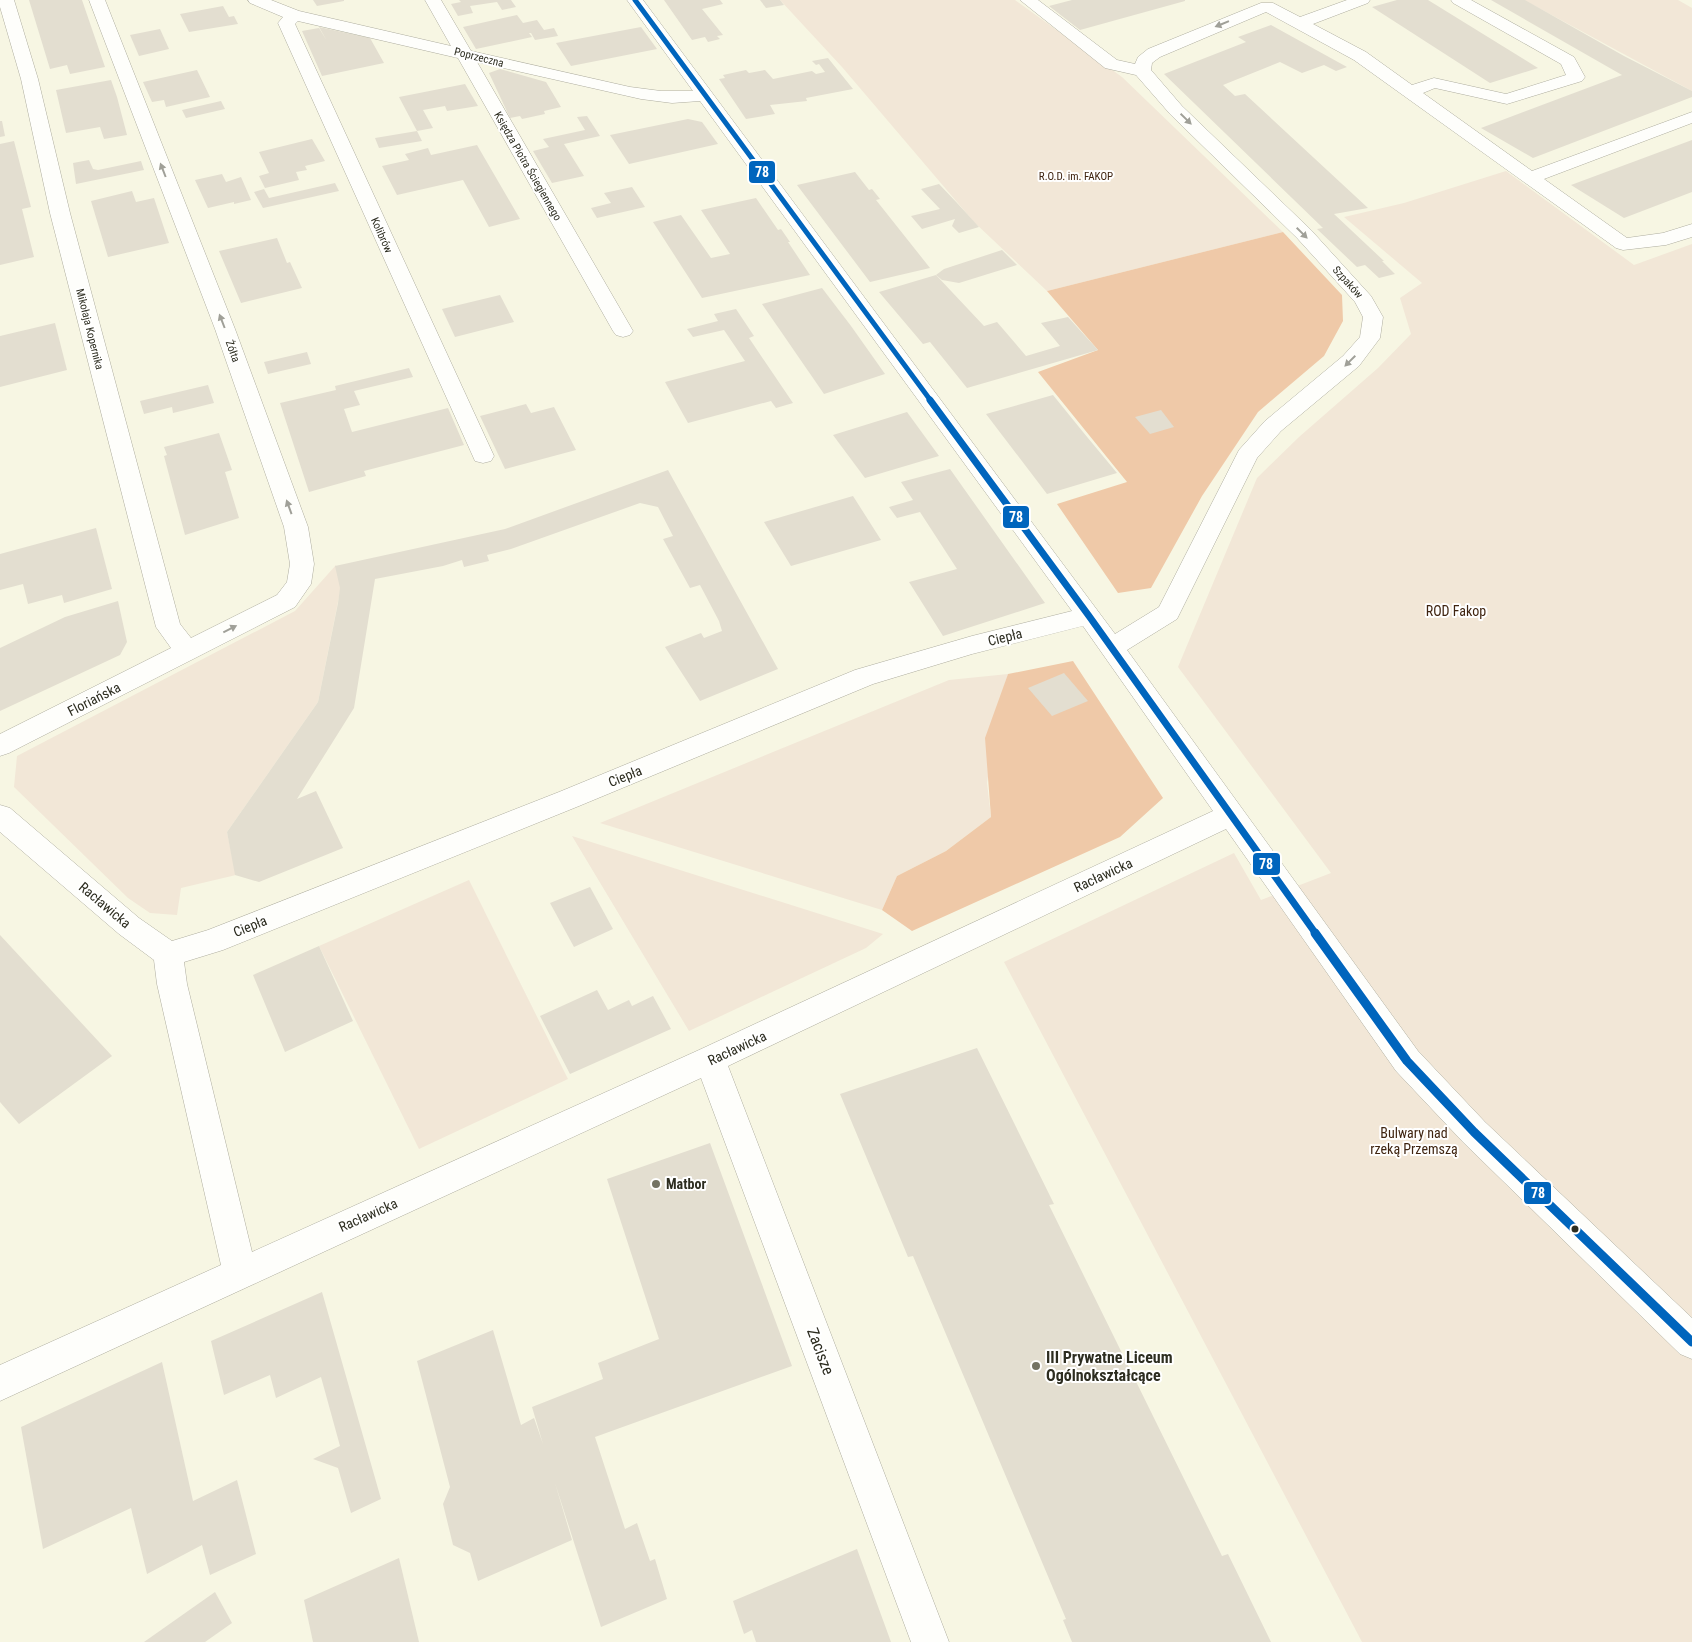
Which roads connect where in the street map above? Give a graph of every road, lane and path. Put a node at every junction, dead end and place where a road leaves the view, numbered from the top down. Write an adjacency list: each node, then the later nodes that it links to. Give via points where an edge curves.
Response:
1 (6, 0): 23 (street, Mikołaja Kopernika, via 31,86 96,354 168,627)
2 (96, 0): 23 (street, Żółta, one-way to 2, via 286,601 298,584 302,564 296,527 225,329)
3 (256, 0): 10 (street, Poprzeczna)
4 (433, 0): 12 (street, Księdza Piotra Ściegiennego)
5 (635, 0): 15 (street)
6 (1028, 0): 13 (street, via 1111,64)
7 (1362, 0): 11 (street)
8 (1459, 0): 14 (street, via 1568,61 1576,77 1508,100 1434,83)
9 (1268, 3): 11 (street); 13 (street, one-way to 13, via 1154,53 1144,61)
10 (294, 15): 12 (street, Poprzeczna); 20 (street, Kolibrów, via 286,23)
11 (1299, 23): 14 (street, via 1360,56)
12 (463, 53): 15 (street, Poprzeczna, via 655,97); 19 (street, Księdza Piotra Ściegiennego)
13 (1142, 71): 22 (street, Szpaków, one-way to 22, via 1176,110 1304,234 1364,300 1373,317 1370,338 1350,361 1273,426 1247,455 1168,613)
14 (1411, 90): 17 (street)
15 (704, 95): 21 (street)
16 (1692, 117): 17 (street)
17 (1530, 178): 18 (street, via 1623,244 1666,239)
18 (1692, 230)
19 (623, 331)
20 (483, 456)
21 (1089, 616): 22 (street); 27 (street, Ciepła, via 972,645 864,678 213,941)
22 (1112, 648): 26 (street)
23 (187, 652): 24 (street, Floriańska)
24 (0, 746)
25 (0, 816): 27 (street, Racławicka, via 129,926)
26 (1230, 816): 28 (street, Racławicka); 30 (street, via 1407,1061 1474,1132)
27 (168, 954): 29 (street, via 172,984)
28 (710, 1060): 29 (street, Racławicka); 32 (street, Zacisze)
29 (240, 1273): 31 (street, Racławicka)
30 (1692, 1342)
31 (0, 1382)
32 (930, 1642)

